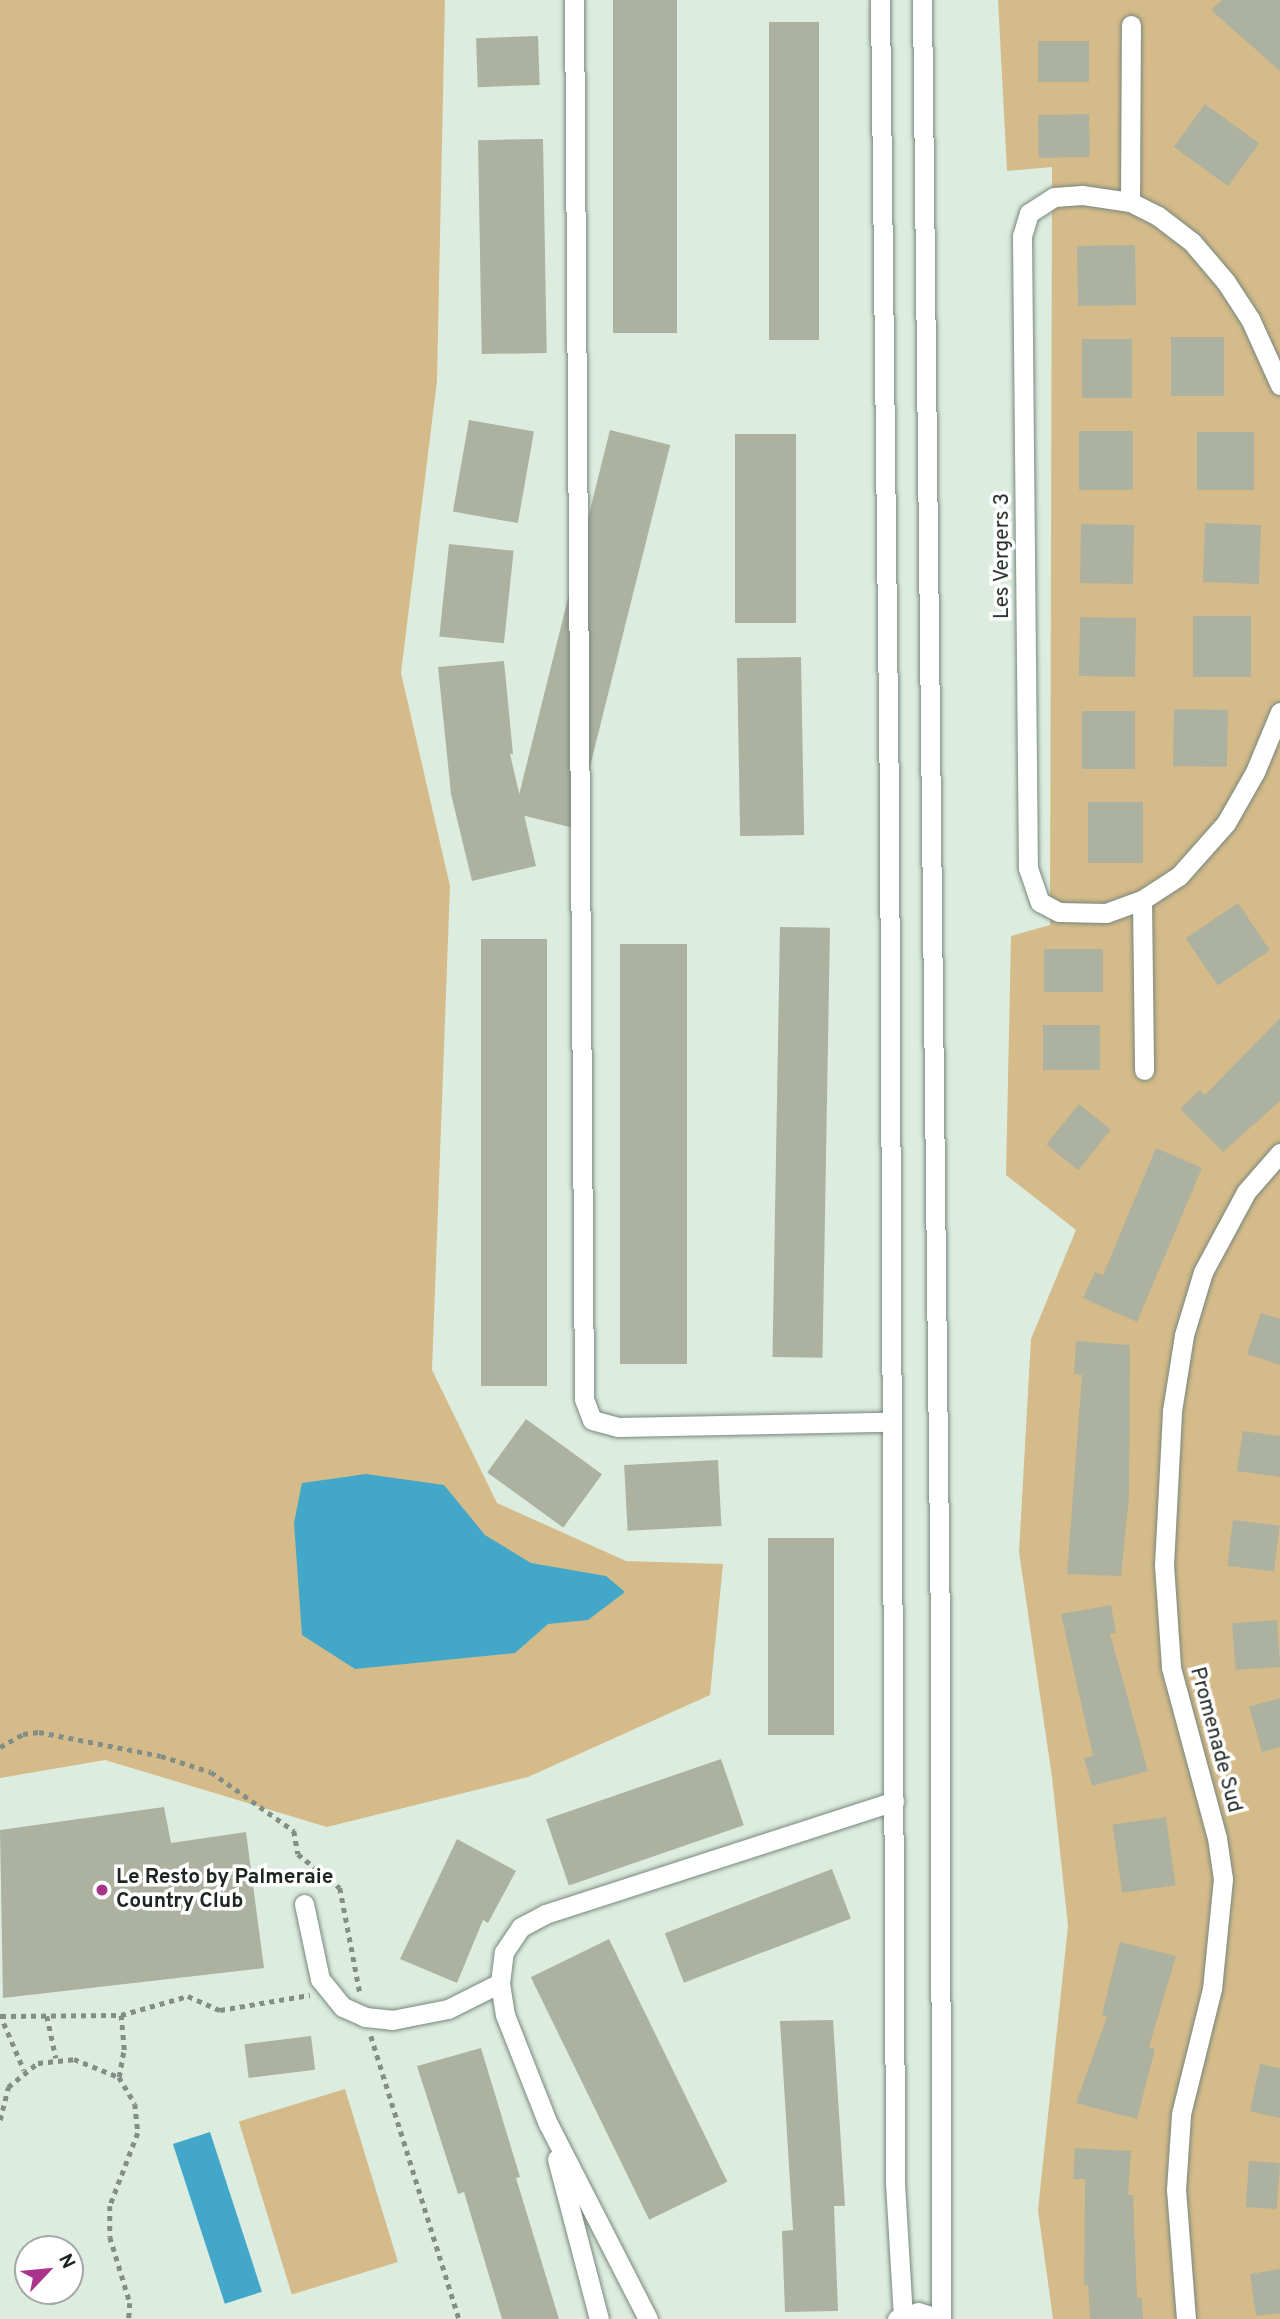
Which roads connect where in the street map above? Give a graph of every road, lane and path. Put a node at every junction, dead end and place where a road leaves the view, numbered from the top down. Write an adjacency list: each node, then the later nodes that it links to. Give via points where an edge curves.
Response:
1 (573, 0): 11 (street, via 584,1399 592,1420 618,1427)
2 (880, 0): 11 (street, via 889,801)
3 (922, 0): 28 (street, via 940,1635)
4 (1131, 24): 5 (street)
5 (1130, 202): 6 (street, Les Vergers 3, via 1171,225 1211,261 1250,319); 8 (street, Les Vergers 3, via 1082,195 1054,197 1029,213 1022,236 1028,868 1040,902 1059,912 1106,913)
6 (1280, 385)
7 (1280, 712): 8 (street, Les Vergers 3, via 1255,772 1226,823 1179,876)
8 (1142, 900): 9 (street)
9 (1144, 1070)
10 (1280, 1153): 29 (street, Promenade Sud, via 1233,1213 1203,1272 1184,1335 1172,1411 1164,1565 1171,1667 1217,1838 1223,1879 1212,1989 1181,2114 1176,2190)
11 (889, 1422): 12 (street)
12 (894, 1801): 14 (street, via 532,1920 507,1944); 24 (street)
13 (304, 1903): 15 (street, via 320,1979)
14 (500, 1983): 15 (street, via 449,2009 392,2020 365,2017 343,2007); 23 (street, via 505,2015)
15 (328, 1992): 17 (path, via 220,2010 188,1996)
16 (0, 2015): 18 (path); 20 (path)
17 (121, 2015): 18 (path); 21 (path)
18 (47, 2016): 19 (path)
19 (56, 2058): 20 (path); 21 (path, via 96,2065)
20 (24, 2070): 22 (path, via 8,2087)
21 (120, 2077): 25 (path, via 135,2104 138,2133 110,2206 110,2237 130,2303)
22 (0, 2120)
23 (548, 2124): 26 (street); 27 (street)
24 (900, 2318): 28 (street, via 926,2312)
25 (129, 2319)
26 (599, 2319)
27 (648, 2319)
28 (940, 2319)
29 (1186, 2319)

